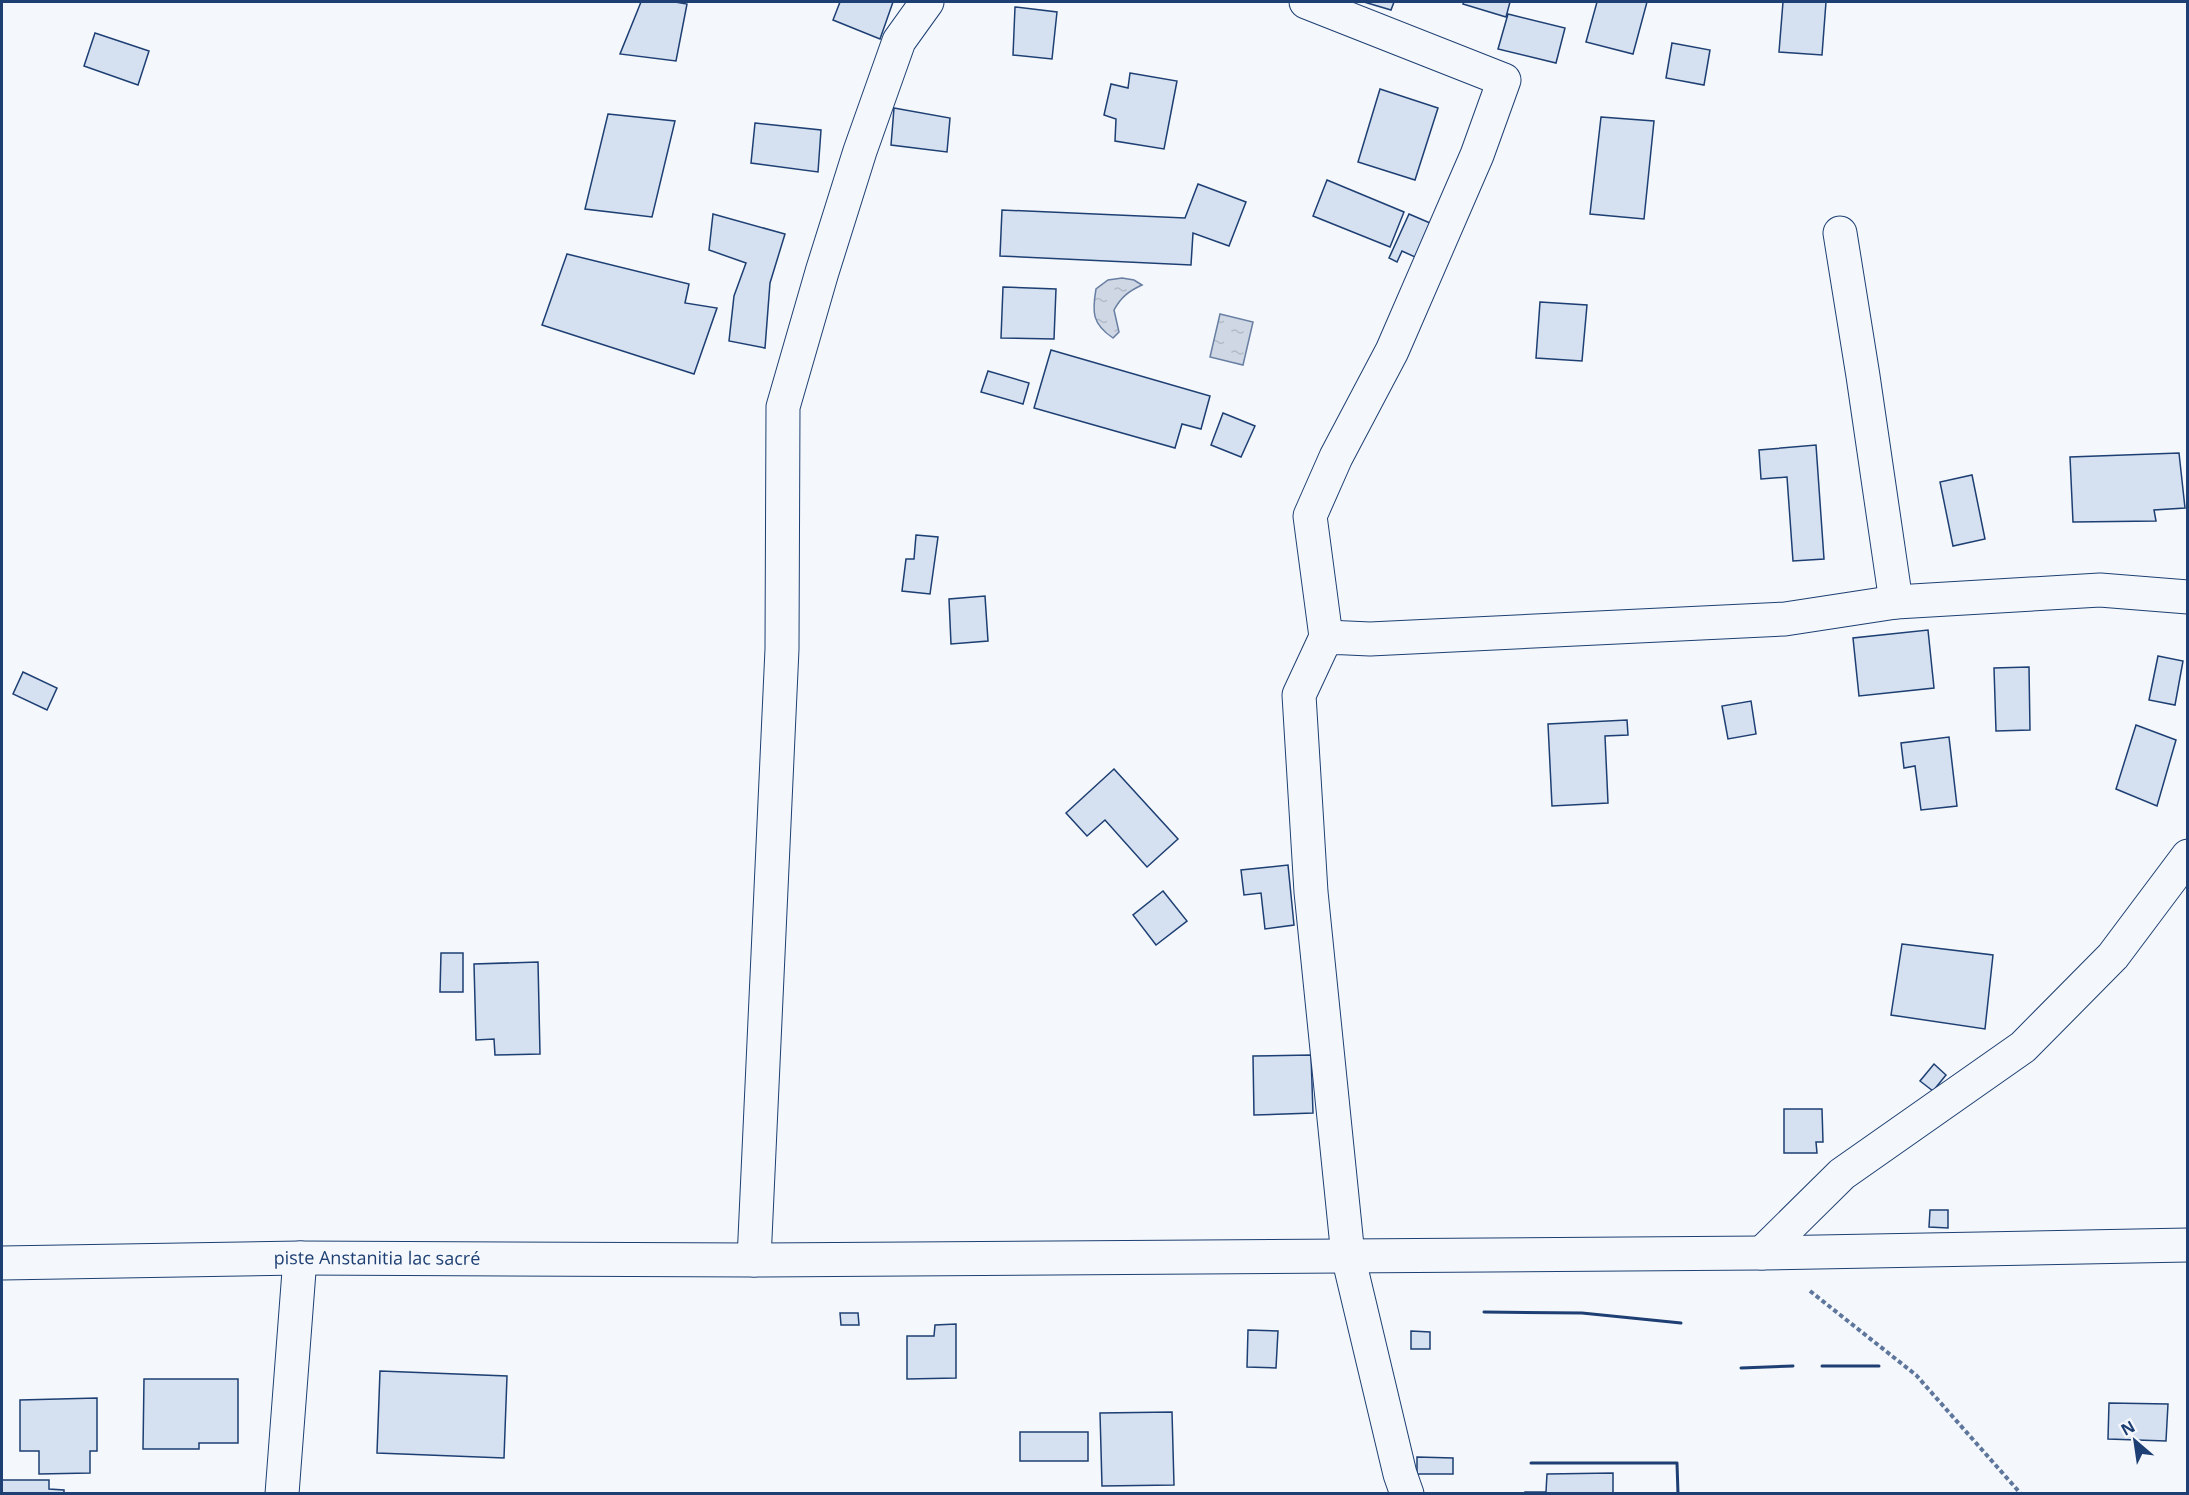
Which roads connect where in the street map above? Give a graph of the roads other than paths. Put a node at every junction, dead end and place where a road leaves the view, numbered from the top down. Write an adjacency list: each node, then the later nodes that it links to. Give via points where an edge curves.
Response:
1 (927, 2): 12 (street, via 899,41 822,272 783,407 782,649)
2 (1306, 2): 6 (street, via 1504,80 1477,154 1396,341 1310,516)
3 (1840, 233): 5 (street)
4 (2187, 597): 5 (street, via 2100,590)
5 (1896, 602): 6 (street, via 1785,619 1370,639)
6 (1326, 637): 10 (street, via 1299,695 1311,892)
7 (2187, 856): 9 (street, via 2114,956 2023,1047 1842,1174)
8 (2187, 1245): 9 (street, piste Anstanitia lac sacré)
9 (1762, 1253): 10 (street, piste Anstanitia lac sacré)
10 (1348, 1256): 12 (street, piste Anstanitia lac sacré); 15 (street)
11 (300, 1258): 12 (street, piste Anstanitia lac sacré); 13 (street, piste Anstanitia lac sacré); 14 (street)
12 (753, 1260)
13 (2, 1263)
14 (282, 1494)
15 (1407, 1494)

